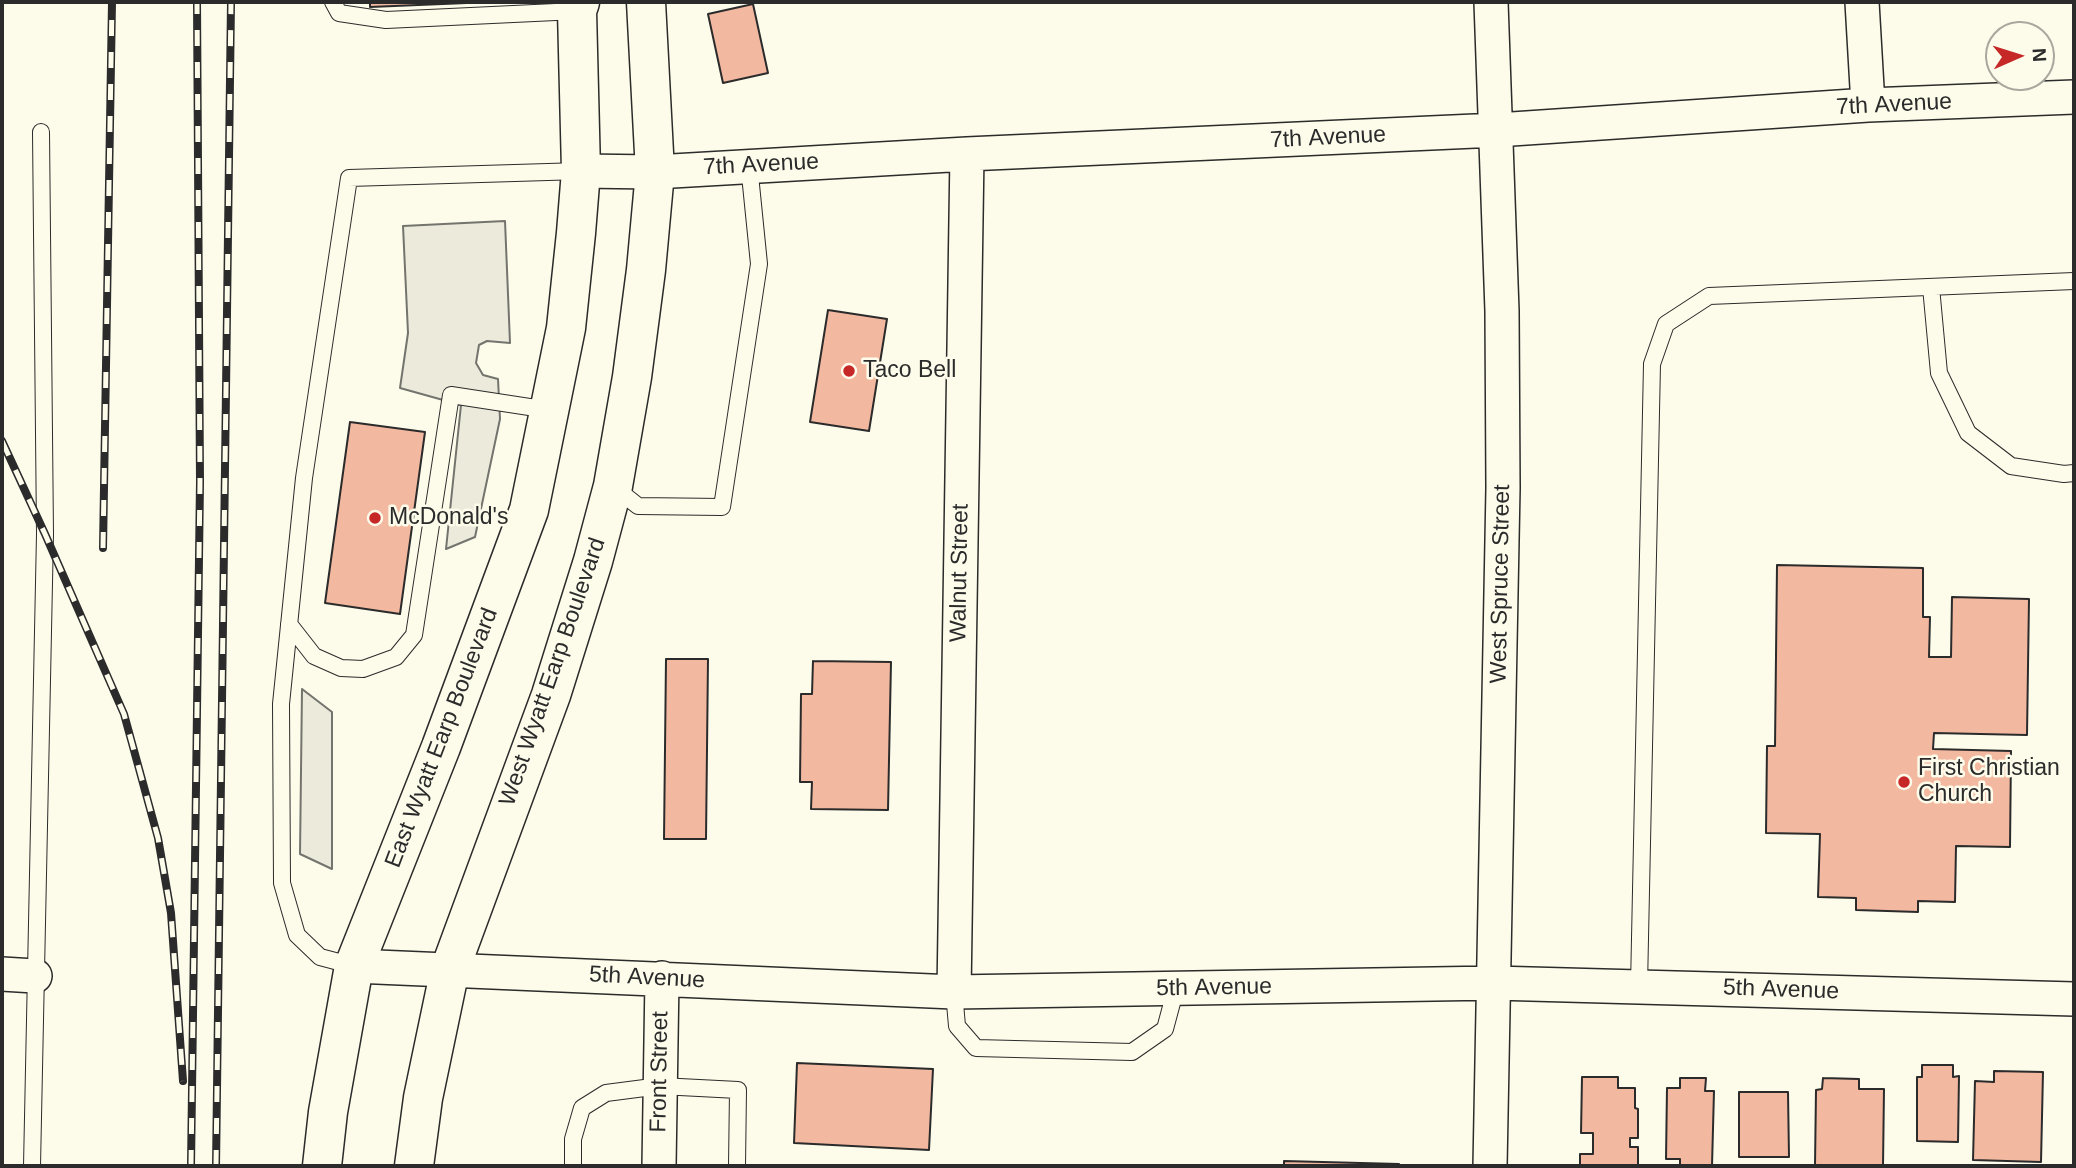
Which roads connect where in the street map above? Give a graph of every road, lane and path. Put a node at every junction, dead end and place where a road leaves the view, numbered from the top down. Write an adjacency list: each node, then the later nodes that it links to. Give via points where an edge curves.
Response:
1 (333, 2): 5 (lane, via 339,13 386,20)
2 (646, 2): 13 (main road, West Wyatt Earp Boulevard)
3 (1491, 2): 8 (street, West Spruce Street)
4 (1862, 2): 7 (street)
5 (579, 7): 12 (main road)
6 (2074, 97): 7 (street, 7th Avenue)
7 (1868, 105): 8 (street, 7th Avenue)
8 (1497, 130): 10 (street, 7th Avenue); 25 (street, West Spruce Street, via 1503,488)
9 (41, 132): 23 (lane, via 45,534)
10 (967, 155): 11 (street, 7th Avenue); 28 (street, Walnut Street)
11 (749, 165): 13 (street, 7th Avenue); 18 (lane, via 759,264 722,507 638,506)
12 (581, 171): 13 (street, 7th Avenue); 16 (main road, via 566,328); 19 (lane, via 349,178 304,478)
13 (655, 172): 18 (main road, West Wyatt Earp Boulevard, via 632,377)
14 (2074, 281): 15 (lane)
15 (1931, 287): 17 (lane, via 1939,373 1968,433 2011,466); 26 (lane, via 1709,296 1666,324 1652,364)
16 (551, 411): 19 (lane, via 451,394 414,635 396,657 363,669 341,668 314,656); 20 (main road, East Wyatt Earp Boulevard, via 529,510)
17 (2074, 473)
18 (613, 486): 21 (main road, West Wyatt Earp Boulevard, via 551,695)
19 (289, 624): 20 (lane, via 281,704 282,884 297,935 320,957)
20 (354, 966): 21 (street, 5th Avenue); 32 (main road)
21 (450, 969): 24 (street, 5th Avenue); 33 (main road, West Wyatt Earp Boulevard)
22 (2, 974): 23 (street)
23 (35, 976): 31 (lane)
24 (662, 978): 28 (street, 5th Avenue); 30 (street, Front Street)
25 (1494, 983): 26 (street, 5th Avenue); 27 (street, 5th Avenue); 37 (street, West Spruce Street)
26 (1639, 986): 29 (street, 5th Avenue)
27 (1177, 988): 28 (street, 5th Avenue); 28 (lane, via 1165,1029 1132,1052 976,1048 957,1026)
28 (954, 992)
29 (2074, 999)
30 (660, 1086): 34 (lane, via 606,1093 582,1108 573,1139); 35 (street, Front Street); 36 (lane, via 738,1090)
31 (32, 1166)
32 (322, 1166)
33 (414, 1166)
34 (573, 1166)
35 (659, 1166)
36 (737, 1166)
37 (1490, 1166)

